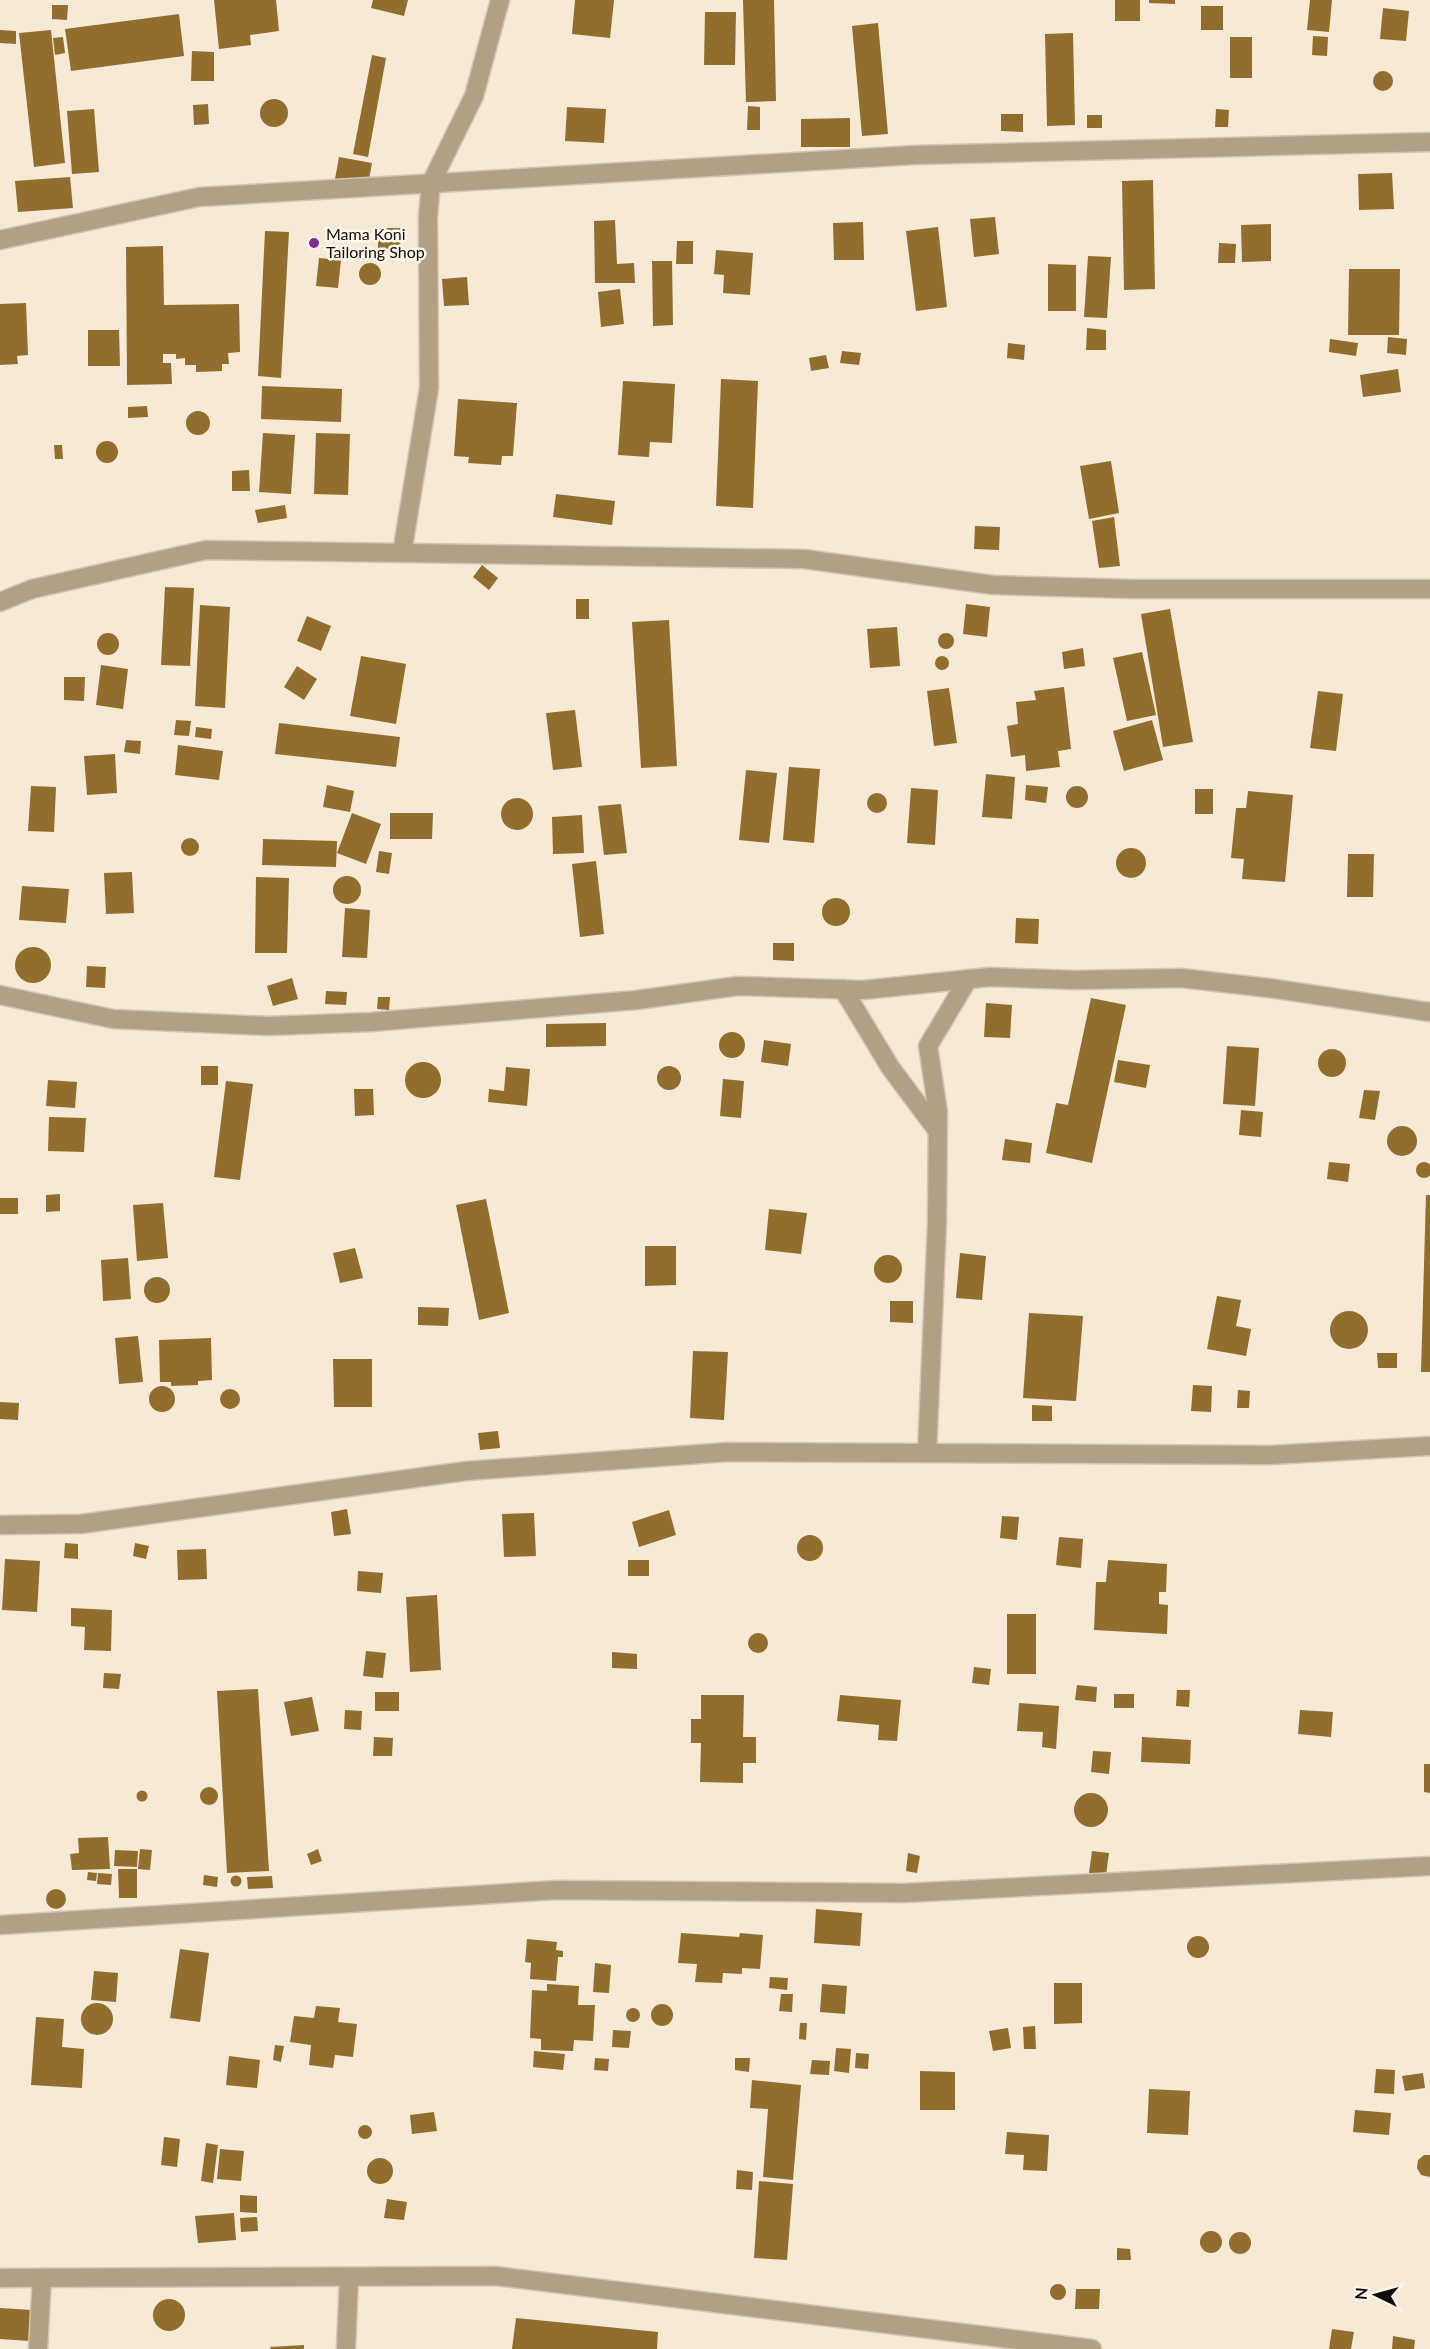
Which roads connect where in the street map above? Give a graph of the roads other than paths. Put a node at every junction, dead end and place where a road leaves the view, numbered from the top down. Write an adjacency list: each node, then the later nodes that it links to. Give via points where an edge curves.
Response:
1 (500, 0): 3 (street, via 474,96)
2 (1430, 142): 3 (street, via 915,154)
3 (431, 183): 4 (street, via 198,197); 5 (street, via 429,388)
4 (0, 240)
5 (402, 553): 6 (street, via 804,559 993,585); 7 (street, via 206,550 32,589)
6 (1430, 589)
7 (0, 602)
8 (968, 979): 9 (street); 11 (street, via 1181,978); 12 (street, via 928,1046)
9 (843, 989): 10 (street, via 736,986 637,1000 371,1022 269,1026 113,1019); 12 (street, via 890,1067)
10 (0, 995)
11 (1430, 1012)
12 (937, 1130): 14 (street)
13 (1430, 1446): 14 (street, via 1270,1455)
14 (927, 1453): 15 (street, via 728,1452 466,1471 81,1524)
15 (0, 1525)
16 (1430, 1866): 17 (street, via 904,1893 557,1890)
17 (0, 1924)
18 (349, 2277): 20 (street); 21 (street, via 496,2276); 23 (street)
19 (0, 2278): 20 (street)
20 (42, 2278): 22 (street)
21 (954, 2341): 24 (street)
22 (38, 2349)
23 (346, 2349)
24 (1092, 2349)

